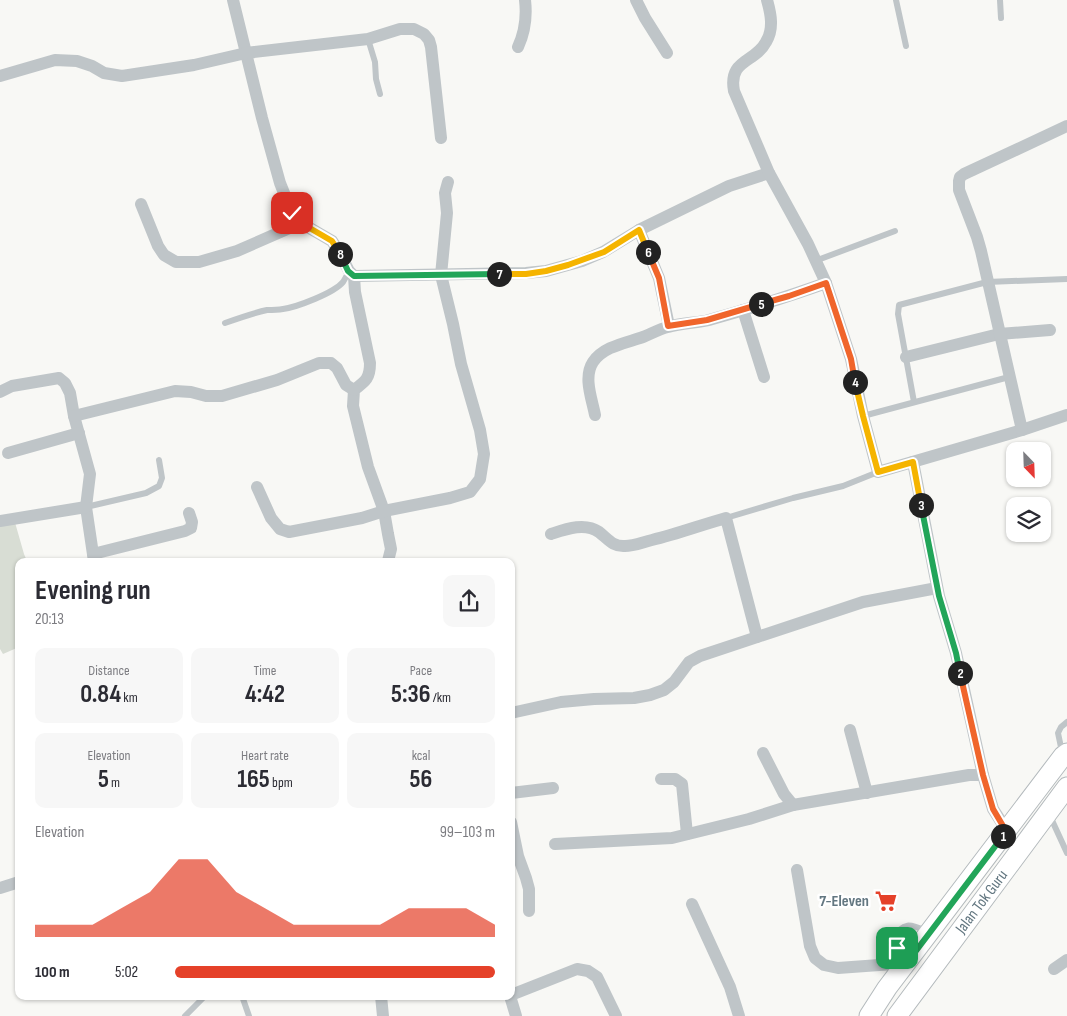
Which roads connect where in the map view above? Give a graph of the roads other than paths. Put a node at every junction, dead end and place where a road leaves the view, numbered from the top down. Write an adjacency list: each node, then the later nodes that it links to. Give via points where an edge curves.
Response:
1 (233, 0): 11 (street)
2 (525, 0): 10 (street, via 524,34)
3 (636, 0): 12 (street)
4 (767, 0): 17 (street, via 771,16 766,43 744,61 732,81)
5 (896, 0): 9 (lane)
6 (1000, 0): 7 (lane)
7 (1001, 18)
8 (368, 39): 11 (street); 14 (lane); 16 (street, via 400,29 414,29 429,40)
9 (906, 46)
10 (518, 47)
11 (246, 52): 13 (street, via 194,65 122,76 104,73 77,61 56,60); 20 (street, via 280,183 292,213)
12 (667, 53)
13 (0, 76)
14 (380, 94)
15 (1067, 126): 27 (street, via 960,178 959,190 977,236)
16 (441, 138)
17 (769, 173): 21 (street, via 729,186); 23 (street)
18 (448, 182): 25 (street)
19 (141, 204): 20 (street, via 158,246 164,255 176,262 199,262 237,251)
20 (301, 223): 24 (street, via 332,241)
21 (639, 230): 25 (street, via 604,252 546,271); 31 (street, via 659,278)
22 (895, 231): 23 (lane)
23 (815, 261): 28 (street)
24 (351, 274): 25 (street); 30 (lane, via 343,283 314,300); 37 (street, via 370,363 366,381)
25 (441, 275): 52 (street, via 480,430 484,454 480,479 470,492)
26 (1067, 280): 27 (lane)
27 (987, 282): 33 (street); 34 (lane, via 899,305)
28 (826, 283): 29 (street); 43 (street, via 851,359)
29 (743, 310): 31 (street); 35 (street)
30 (225, 323)
31 (668, 326): 40 (street, via 602,352 592,364 589,377)
32 (1050, 330): 33 (street)
33 (1000, 334): 34 (street); 36 (street)
34 (906, 357): 39 (lane)
35 (764, 377)
36 (1009, 377): 39 (lane); 44 (street)
37 (354, 390): 42 (street, via 346,385 331,363 319,362 277,380 222,396 175,391); 52 (street, via 353,406 368,467)
38 (0, 392): 42 (street, via 12,386 58,378 65,383 70,394)
39 (914, 402): 43 (lane)
40 (595, 414)
41 (1067, 415): 44 (street)
42 (74, 416): 45 (street)
43 (863, 416): 49 (street)
44 (1022, 430): 48 (street)
45 (79, 433): 46 (street); 51 (street, via 90,474)
46 (8, 453)
47 (159, 460): 51 (lane, via 162,478 154,490)
48 (913, 462): 49 (street); 59 (street)
49 (878, 472): 54 (lane, via 844,486)
50 (257, 487): 52 (street, via 271,518 280,529 289,532)
51 (86, 507): 55 (street); 57 (street)
52 (384, 511): 58 (street)
53 (189, 514): 57 (street, via 191,528 185,532)
54 (726, 518): 56 (street, via 626,546 616,545 589,528 564,529); 60 (street)
55 (0, 521)
56 (551, 534)
57 (93, 558)
58 (388, 558)
59 (937, 588): 60 (street, via 863,602); 66 (street, via 956,653)
60 (757, 637): 61 (street, via 700,656 689,662 664,690 650,695 561,702)
61 (515, 712)
62 (1067, 722): 65 (lane, via 1058,733)
63 (850, 730): 71 (street)
64 (763, 753): 72 (street)
65 (1065, 754): 74 (main road, Jalan Tok Guru)
66 (983, 775): 71 (street); 74 (street, via 993,809)
67 (661, 778): 75 (street, via 674,779 682,784)
68 (1067, 787): 73 (main road, Jalan Tok Guru)
69 (553, 788): 70 (street)
70 (515, 793)
71 (867, 793): 72 (street)
72 (793, 805): 75 (street)
73 (1048, 813): 78 (lane); 85 (main road, Jalan Tok Guru)
74 (1006, 831): 84 (main road, Jalan Tok Guru)
75 (687, 834): 77 (street, via 672,838)
76 (515, 841): 83 (street, via 529,890)
77 (555, 844)
78 (1067, 853)
79 (797, 870): 87 (street, via 815,958 824,965 838,968)
80 (15, 883): 81 (street)
81 (0, 888)
82 (692, 904): 99 (street, via 730,987)
83 (530, 911)
84 (931, 930): 85 (main road); 87 (main road, Jalan Tok Guru); 87 (lane, via 913,925 897,932 894,939 897,948)
85 (953, 941): 101 (main road, Jalan Tok Guru)
86 (1067, 960): 88 (street)
87 (908, 961): 100 (main road, Jalan Tok Guru)
88 (1054, 969)
89 (515, 994): 98 (street, via 577,969 588,971 597,977)
90 (201, 1000): 94 (lane)
91 (243, 1000): 95 (lane)
92 (381, 1000): 96 (street)
93 (512, 1000): 97 (street)
94 (185, 1016)
95 (249, 1016)
96 (383, 1016)
97 (516, 1016)
98 (616, 1016)
99 (739, 1016)
100 (869, 1016)
101 (897, 1016)

